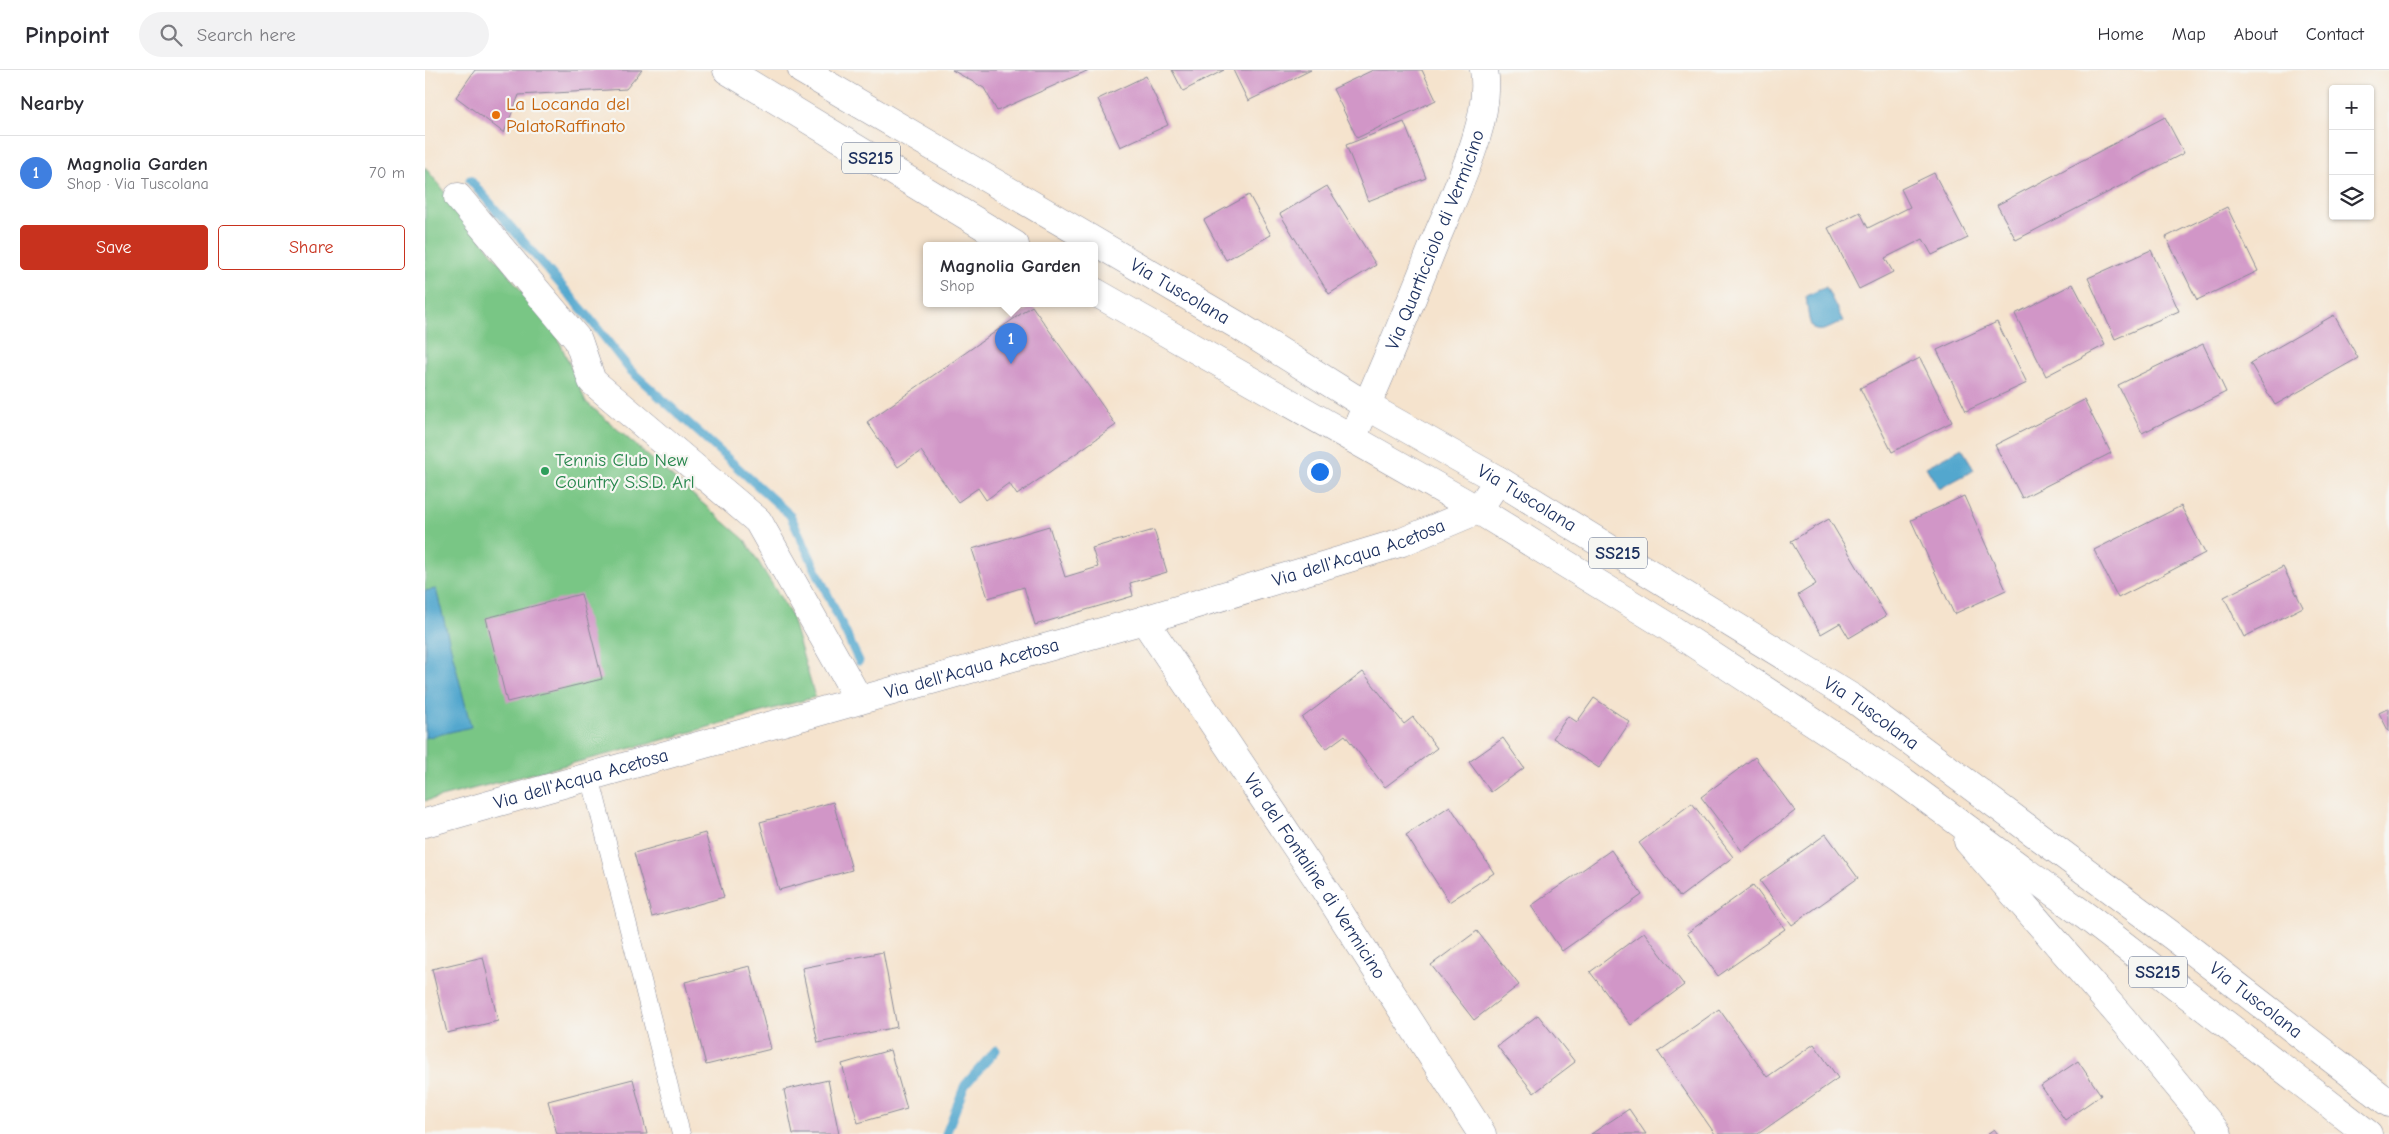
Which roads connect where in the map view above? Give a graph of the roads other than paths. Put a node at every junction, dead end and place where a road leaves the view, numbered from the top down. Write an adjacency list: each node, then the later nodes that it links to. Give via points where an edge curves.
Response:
1 (727, 70): 5 (main road, SS215)
2 (802, 70): 6 (main road, Via Tuscolana / SS215)
3 (1484, 70): 9 (main road, Via Quarticciolo di Vermicino, via 1486,94 1477,135)
4 (458, 197): 14 (main road, via 578,340 592,381 758,521)
5 (1010, 242)
6 (1096, 242)
7 (1098, 243): 9 (main road, Via Tuscolana / SS215)
8 (1098, 294): 10 (main road, Via Tuscolana / SS215)
9 (1367, 406): 10 (main road, Via Quarticciolo di Vermicino); 11 (main road, Via Tuscolana / SS215)
10 (1353, 438): 12 (main road, Via Tuscolana / SS215)
11 (1498, 480): 12 (main road); 18 (main road, Via Tuscolana / SS215, via 1854,699 2175,937)
12 (1478, 510): 13 (main road, Via dell'Acqua Acetosa, via 1402,542); 16 (main road, Via Tuscolana / SS215, via 1675,631)
13 (1144, 620): 14 (main road, Via dell'Acqua Acetosa); 20 (main road, Via del Fontaline di Vermicino, via 1331,899)
14 (859, 700): 15 (main road, Via dell'Acqua Acetosa)
15 (590, 776): 17 (main road, Via dell'Acqua Acetosa); 19 (lane)
16 (1945, 812): 21 (main road); 22 (main road, Via Tuscolana / SS215, via 2099,926)
17 (425, 823)
18 (2389, 1103)
19 (681, 1134)
20 (1482, 1134)
21 (2218, 1134)
22 (2368, 1134)

